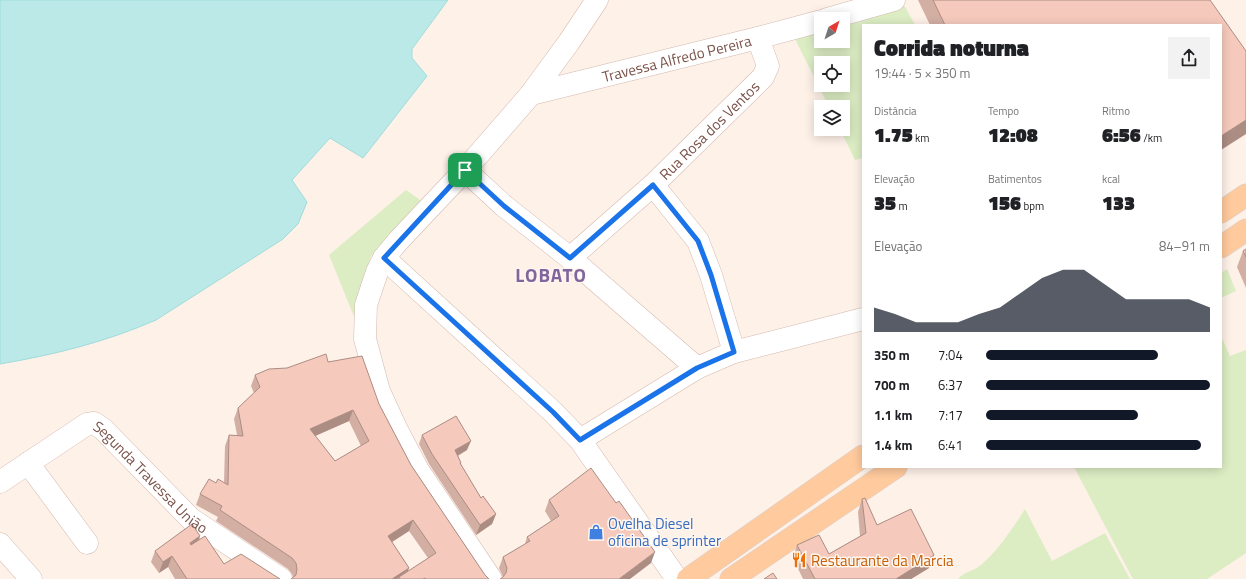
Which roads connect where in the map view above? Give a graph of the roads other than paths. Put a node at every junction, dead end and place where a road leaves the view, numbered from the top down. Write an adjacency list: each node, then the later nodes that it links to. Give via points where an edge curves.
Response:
1 (597, 0): 6 (street)
2 (894, 0): 3 (street)
3 (850, 12)
4 (814, 23): 5 (street, Travessa Alfredo Pereira)
5 (758, 38): 6 (street, Travessa Alfredo Pereira); 8 (street, Rua Rosa dos Ventos, via 768,66 763,77)
6 (531, 94): 7 (street)
7 (465, 170): 13 (street); 14 (street, via 504,206)
8 (653, 185): 14 (street, Rua Rosa dos Ventos); 16 (street, via 698,241)
9 (1246, 195): 10 (main road)
10 (1222, 211)
11 (1246, 230): 12 (main road)
12 (1222, 246)
13 (384, 258): 18 (street, via 553,412); 27 (street, via 366,304 364,323 365,339 379,391 418,470)
14 (570, 258): 17 (street)
15 (862, 319): 16 (street)
16 (734, 352): 17 (street)
17 (697, 368): 18 (street)
18 (580, 440): 28 (street)
19 (862, 457): 29 (main road)
20 (28, 463): 22 (street, Segunda Travessa União); 23 (street); 26 (street, Segunda Travessa União, via 86,424 94,423 103,429 191,519)
21 (895, 468): 30 (main road)
22 (0, 482)
23 (87, 543)
24 (0, 544): 25 (street)
25 (31, 579)
26 (281, 579)
27 (491, 579)
28 (677, 579)
29 (688, 579)
30 (731, 579)

